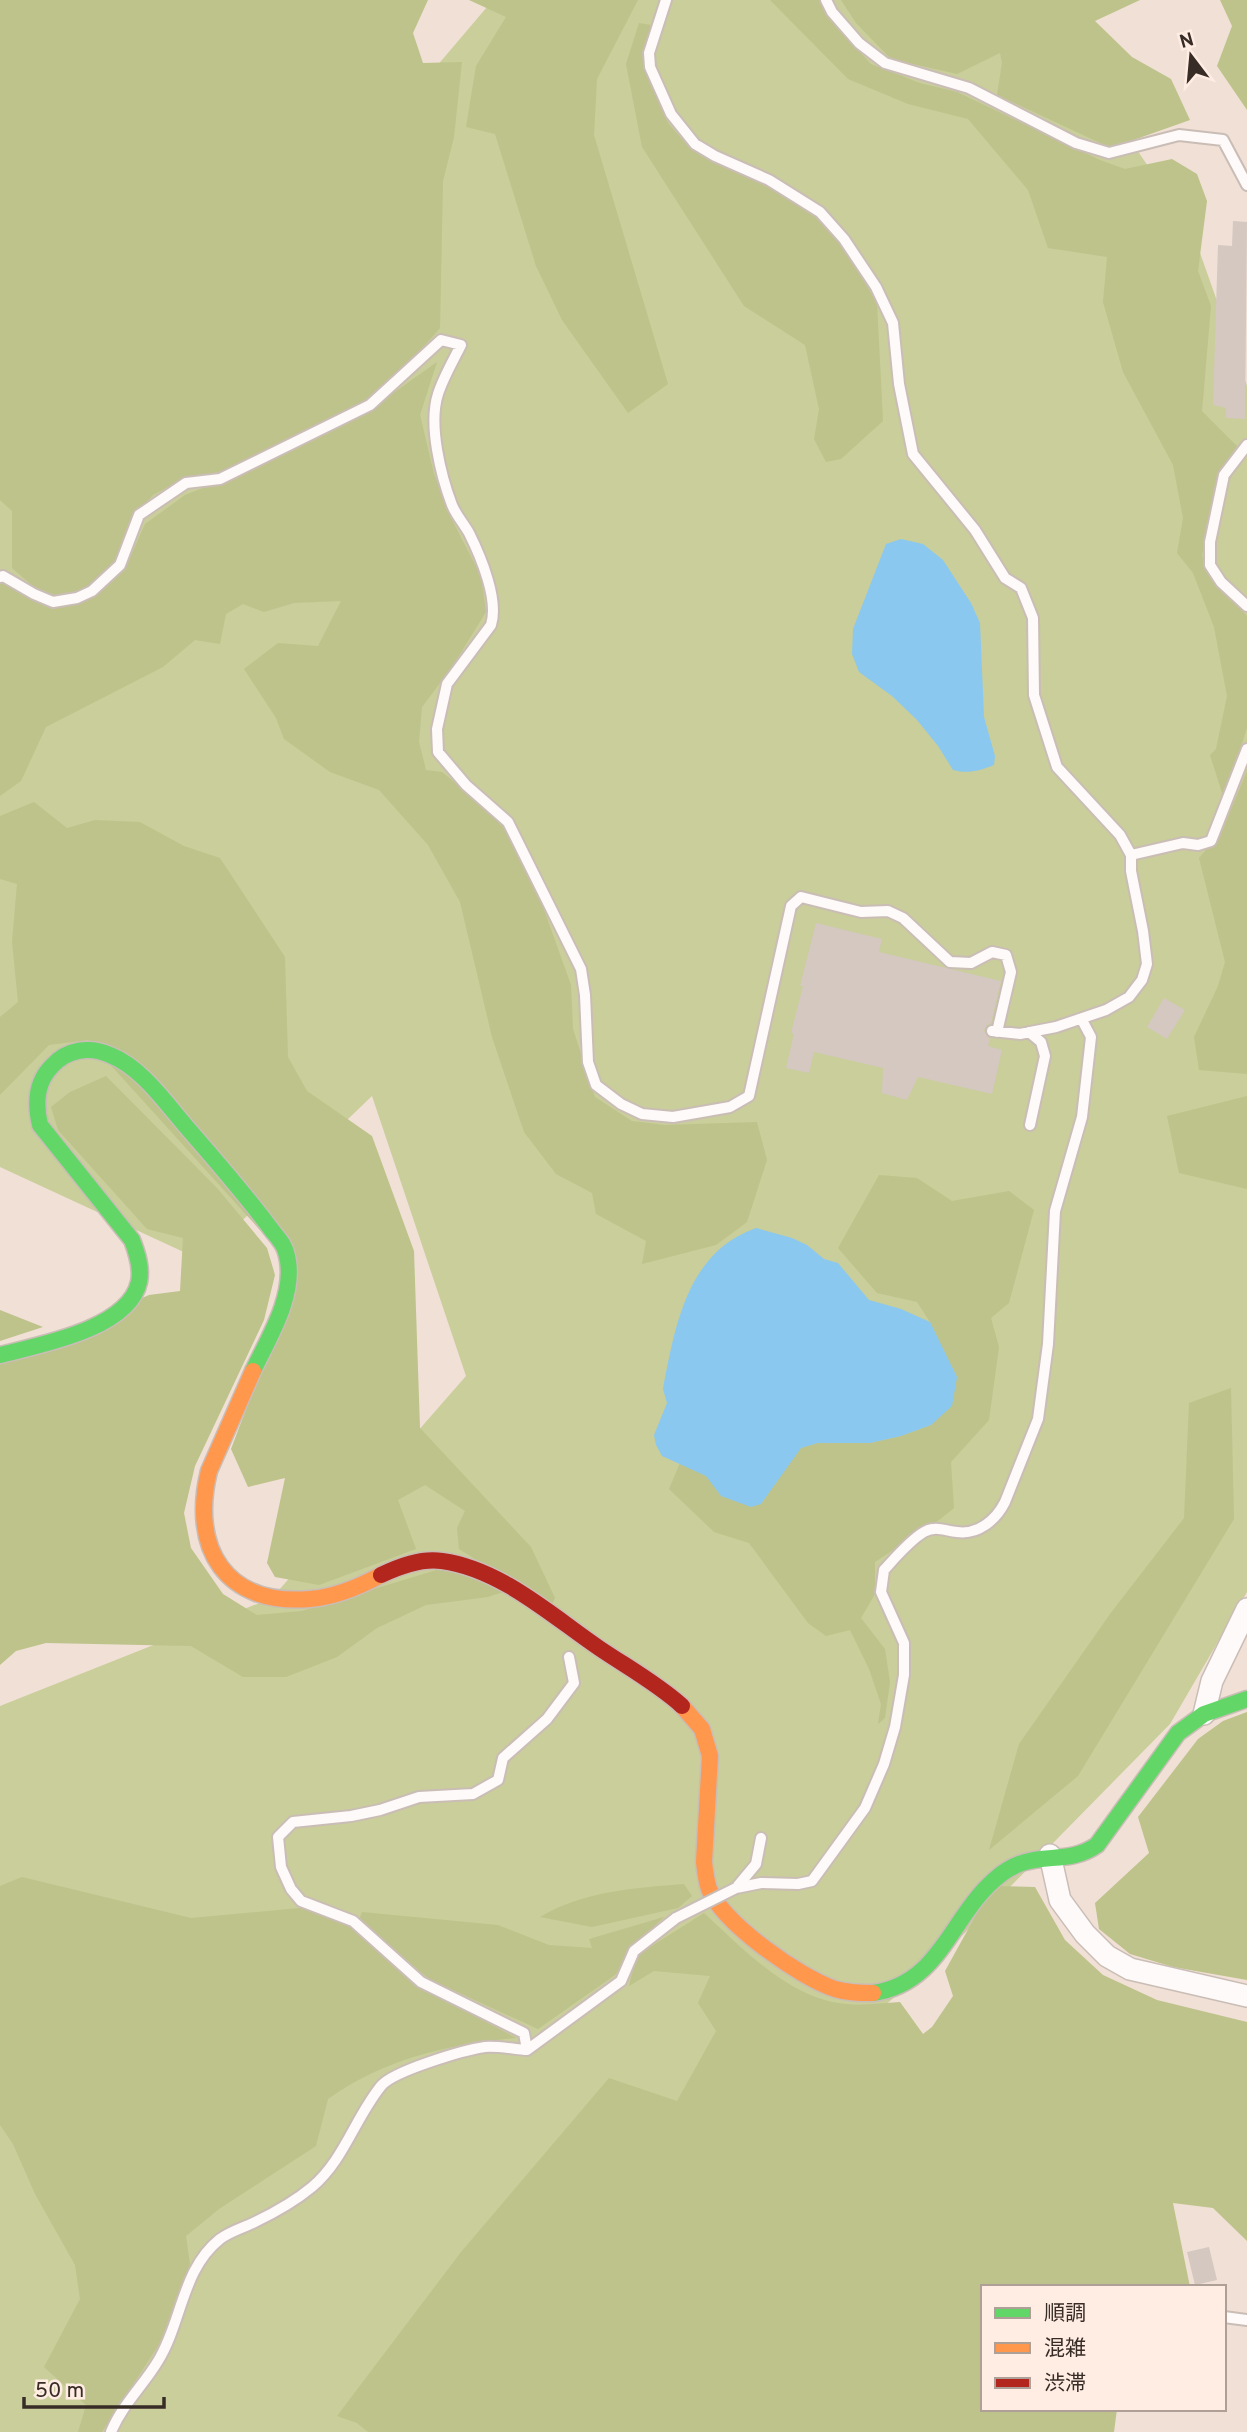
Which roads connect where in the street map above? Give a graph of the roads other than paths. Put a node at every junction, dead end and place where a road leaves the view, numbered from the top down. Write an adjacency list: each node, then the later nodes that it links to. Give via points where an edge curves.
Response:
1 (666, 0): 8 (lane, via 649,53 650,67 671,114 695,144 769,180 820,212 876,287 893,323 899,384 914,454 975,530 1005,578 1021,588 1033,618 1034,695 1057,767 1111,825)
2 (826, 0): 3 (lane, via 859,43 886,63 969,88 1076,143 1109,153 1179,135 1223,140)
3 (1247, 185)
4 (1247, 445): 6 (lane, via 1224,474 1210,565)
5 (0, 577): 10 (lane, via 53,602 92,591 120,565 139,515 186,483 220,479 370,405 441,340 461,345 437,396 435,433 453,508 484,571 494,615 447,684 437,729 438,752 485,804 508,822 580,969 588,1062 596,1085 642,1114 663,1116 730,1107 749,1096 791,906 801,897 861,912 888,911 903,918 950,962 971,963 992,952 1006,955 1011,972 995,1031)
6 (1247, 606)
7 (1247, 748): 8 (lane, via 1212,841)
8 (1131, 855): 9 (lane, via 1147,964 1129,997)
9 (1082, 1020): 10 (lane); 19 (lane, via 1091,1037 1082,1117 1055,1211 1048,1344 1038,1419 1005,1502 999,1514 968,1533 938,1528 924,1532 884,1570 881,1592 904,1643 904,1675 895,1727 865,1808 812,1881 761,1882)
10 (1029, 1032): 11 (lane, via 1041,1042 1045,1056)
11 (1030, 1125)
12 (0, 1355): 18 (street, via 93,1326 117,1314 133,1298 141,1274 132,1240 35,1113 39,1084 59,1057 92,1049 109,1054 151,1088 251,1200 283,1244 289,1266 282,1307 203,1494 205,1535 212,1555 236,1582 266,1596 314,1600 410,1563 442,1560 480,1571 522,1595 642,1677 689,1712 707,1739 710,1776 705,1877 709,1890 724,1911 769,1952 827,1986 872,1993 899,1989 919,1975 984,1887 1017,1864)
13 (1247, 1609): 16 (street, via 1212,1681)
14 (569, 1657): 21 (lane, via 575,1683 547,1719 503,1758 498,1780 473,1794 419,1797 351,1816 293,1822 278,1837 281,1867 302,1901 353,1921 421,1982 524,2033)
15 (1247, 1699): 16 (street)
16 (1205, 1714): 18 (street, via 1178,1732 1097,1845 1082,1855)
17 (761, 1838): 19 (lane, via 756,1864)
18 (1050, 1855): 20 (street, via 1060,1900 1107,1956 1130,1969)
19 (736, 1888): 21 (lane, bridge, via 676,1918 634,1951 621,1981)
20 (1247, 1996)
21 (527, 2050): 24 (lane, via 485,2047 403,2071 382,2084 340,2155 314,2186 281,2210 222,2237 206,2252 193,2270 176,2326 158,2361)
22 (1226, 2317): 23 (lane)
23 (1247, 2320)
24 (111, 2432)

